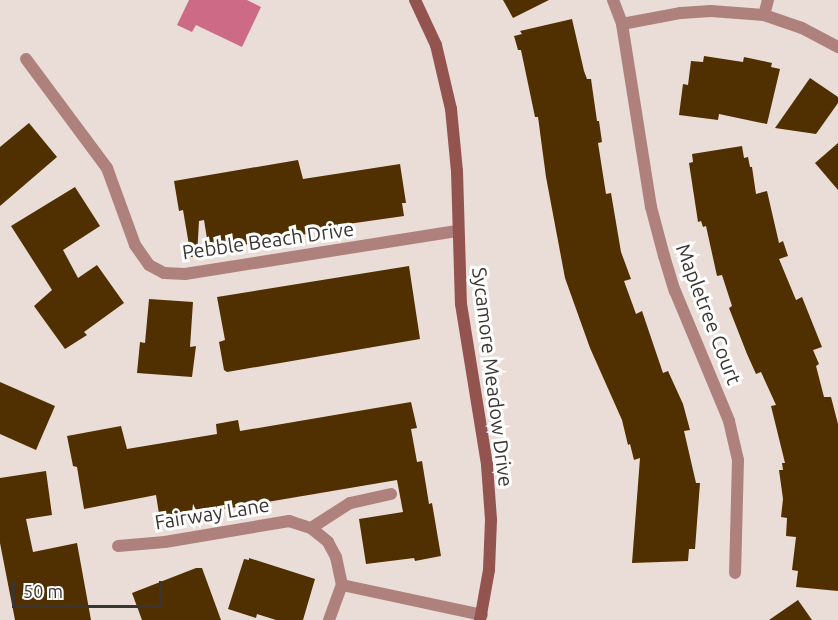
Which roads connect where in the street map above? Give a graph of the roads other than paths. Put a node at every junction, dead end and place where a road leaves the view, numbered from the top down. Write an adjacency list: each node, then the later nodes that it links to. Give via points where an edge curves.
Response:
1 (415, 0): 8 (street, Sycamore Meadow Drive, via 436,45 451,110)
2 (613, 0): 5 (street, Mapletree Court)
3 (768, 0): 4 (street)
4 (764, 15): 5 (street, via 691,12); 6 (street, via 802,28)
5 (622, 24): 12 (street, Mapletree Court, via 651,207 664,256 729,421 738,460)
6 (838, 47)
7 (26, 58): 8 (street, Pebble Beach Drive, via 107,168 135,245 149,265 164,273 185,274)
8 (457, 231): 14 (street, Sycamore Meadow Drive, via 461,304 487,465 491,520 489,570)
9 (391, 494): 10 (street, via 350,503)
10 (310, 528): 11 (street, Fairway Lane, via 289,521); 13 (street, via 328,542)
11 (118, 546)
12 (735, 573)
13 (342, 585): 14 (street); 15 (street)
14 (481, 617)
15 (329, 620)

